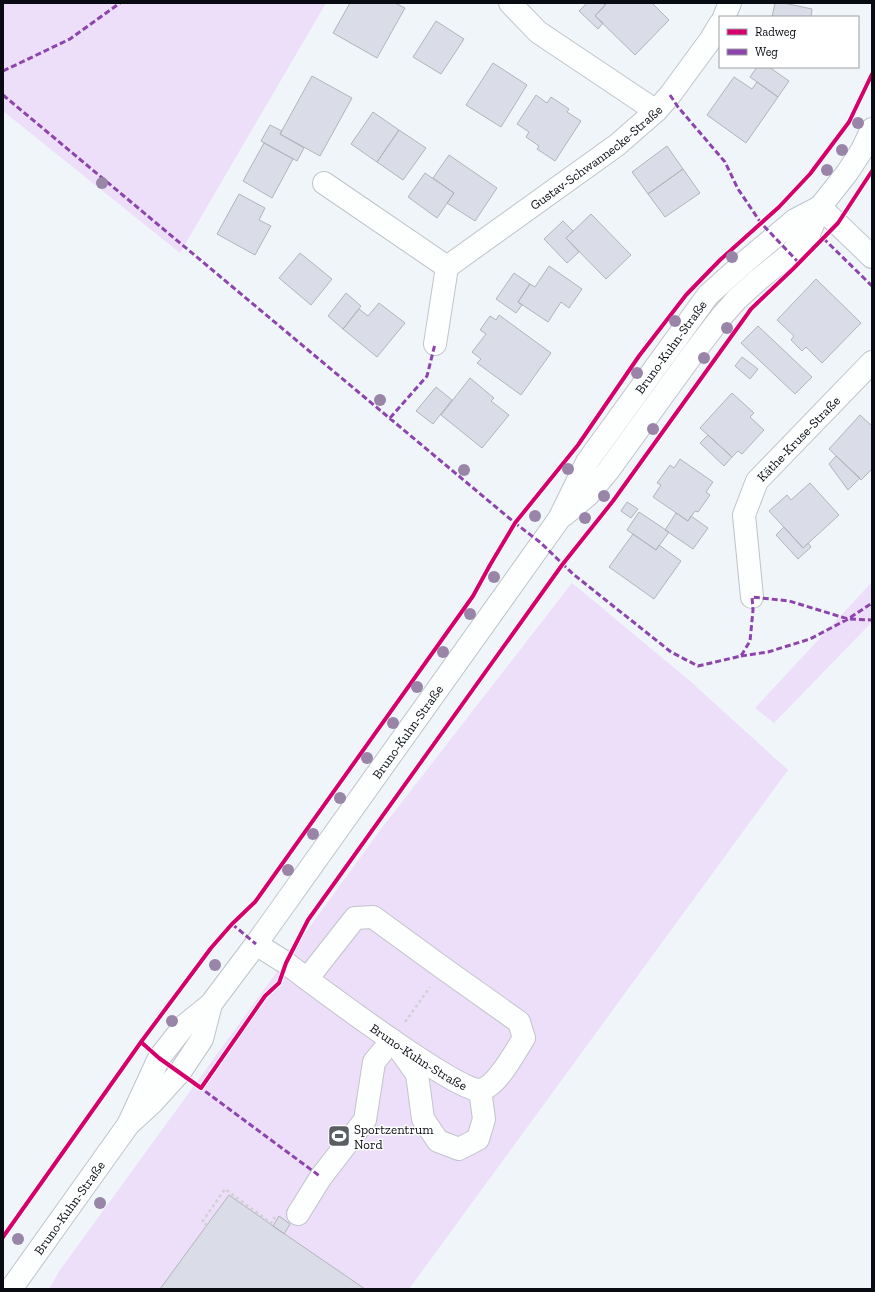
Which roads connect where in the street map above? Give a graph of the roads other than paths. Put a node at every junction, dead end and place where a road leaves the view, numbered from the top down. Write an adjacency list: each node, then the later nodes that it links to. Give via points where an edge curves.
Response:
1 (510, 3): 5 (street, via 538,32)
2 (730, 3): 3 (street)
3 (724, 16)
4 (719, 26): 5 (street, Gustav-Schwannecke-Straße)
5 (656, 111): 10 (street, Gustav-Schwannecke-Straße, via 617,145)
6 (872, 129): 8 (street, Bruno-Kuhn-Straße, via 847,173)
7 (324, 183): 10 (street)
8 (820, 207): 9 (street); 14 (street, Bruno-Kuhn-Straße, via 795,220 708,295 587,462 559,519)
9 (872, 257)
10 (447, 267): 11 (street)
11 (435, 344)
12 (872, 362): 13 (street, Käthe-Kruse-Straße, via 757,481 744,515)
13 (752, 597)
14 (256, 944): 15 (street, Bruno-Kuhn-Straße); 19 (street, Bruno-Kuhn-Straße, via 211,1004 186,1025 159,1058 128,1125)
15 (307, 979): 16 (street, Bruno-Kuhn-Straße); 17 (street, Bruno-Kuhn-Straße, via 355,918 373,916 519,1022 524,1038 504,1070 492,1084)
16 (392, 1040): 17 (street, Bruno-Kuhn-Straße, via 457,1082 470,1089); 17 (street, via 417,1074 423,1119 438,1141 459,1149 478,1139 484,1119); 18 (street, via 374,1062 365,1120 321,1177)
17 (480, 1090)
18 (288, 1213)
19 (11, 1289)

